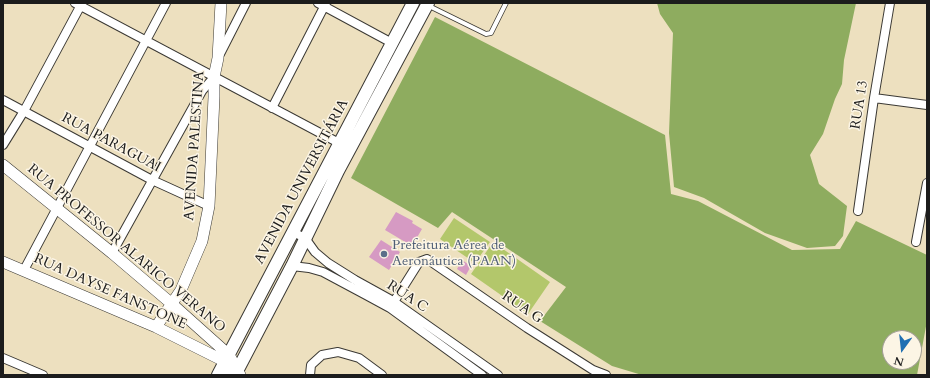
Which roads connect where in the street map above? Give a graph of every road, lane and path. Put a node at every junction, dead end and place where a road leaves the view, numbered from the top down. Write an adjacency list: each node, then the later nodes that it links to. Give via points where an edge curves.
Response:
1 (166, 3): 10 (street)
2 (221, 3): 12 (main road, AVENIDA PALESTINA)
3 (246, 3): 12 (street)
4 (413, 3): 11 (main road, AVENIDA UNIVERSITÁRIA)
5 (506, 3): 9 (lane, via 491,33 486,34)
6 (890, 3): 14 (street, RUA 13)
7 (79, 4): 10 (street); 18 (street)
8 (323, 4): 11 (street); 17 (street)
9 (426, 4): 29 (main road, AVENIDA UNIVERSITÁRIA)
10 (146, 40): 13 (street); 21 (street)
11 (392, 43): 19 (main road, AVENIDA UNIVERSITÁRIA)
12 (218, 58): 13 (main road, AVENIDA PALESTINA)
13 (214, 77): 17 (street); 23 (street, via 202,91); 25 (main road, AVENIDA PALESTINA)
14 (874, 98): 16 (street); 27 (street, RUA 13)
15 (3, 100): 18 (street, RUA PARAGUAI)
16 (927, 105)
17 (272, 108): 19 (street)
18 (24, 111): 20 (street); 21 (street, RUA PARAGUAI)
19 (339, 143): 28 (main road, AVENIDA UNIVERSITÁRIA)
20 (3, 145)
21 (90, 146): 23 (street, RUA PARAGUAI); 26 (street)
22 (3, 165): 26 (main road, RUA PROFESSOR ALARICO VERANO)
23 (152, 180): 25 (street, RUA PARAGUAI); 33 (street)
24 (927, 184): 32 (street)
25 (209, 206): 40 (main road, AVENIDA PALESTINA, via 202,241 181,290)
26 (56, 208): 33 (main road, RUA PROFESSOR ALARICO VERANO); 37 (street)
27 (858, 210)
28 (304, 211): 29 (main road); 30 (main road, AVENIDA UNIVERSITÁRIA)
29 (316, 217): 31 (main road, AVENIDA UNIVERSITÁRIA)
30 (293, 232): 31 (street); 42 (main road, AVENIDA UNIVERSITÁRIA)
31 (305, 238): 35 (street, RUA C, via 315,252); 36 (main road, AVENIDA UNIVERSITÁRIA)
32 (916, 242)
33 (112, 253): 40 (main road, RUA PROFESSOR ALARICO VERANO)
34 (3, 262): 37 (main road, RUA DAYSE FANSTONE)
35 (328, 263): 38 (street); 39 (street, RUA C)
36 (292, 266): 38 (street, RUA C); 43 (main road, AVENIDA UNIVERSITÁRIA)
37 (24, 270): 44 (main road, RUA DAYSE FANSTONE)
38 (322, 272): 39 (street, RUA C)
39 (353, 283): 41 (street, RUA C)
40 (172, 304): 44 (main road, AVENIDA PALESTINA); 46 (main road, RUA PROFESSOR ALARICO VERANO)
41 (391, 305): 47 (street, RUA C); 48 (street, RUA C); 55 (street, RUA G, via 419,262 427,259 527,328 593,370)
42 (250, 314): 43 (main road, via 259,316); 46 (main road, AVENIDA UNIVERSITÁRIA)
43 (264, 322): 49 (main road, AVENIDA UNIVERSITÁRIA)
44 (156, 327): 46 (main road, RUA DAYSE FANSTONE)
45 (3, 358): 50 (street)
46 (227, 359): 49 (main road); 51 (main road, AVENIDA UNIVERSITÁRIA)
47 (482, 364): 48 (street); 54 (street, RUA C)
48 (480, 373)
49 (236, 374)
50 (43, 375)
51 (218, 375)
52 (310, 375): 53 (street, via 311,366 322,355 338,352 359,358)
53 (382, 375)
54 (498, 375)
55 (606, 375)

